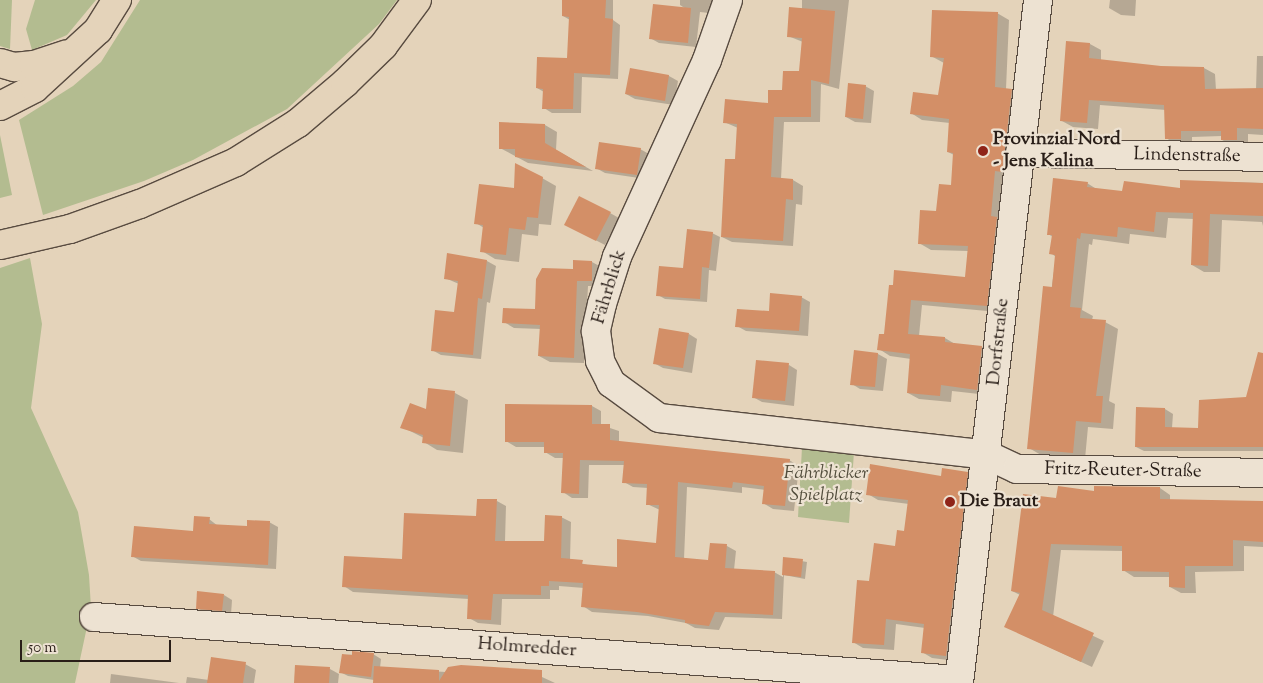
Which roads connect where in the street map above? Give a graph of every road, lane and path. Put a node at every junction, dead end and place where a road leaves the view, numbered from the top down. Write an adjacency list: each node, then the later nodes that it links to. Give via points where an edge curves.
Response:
1 (117, 0): 5 (main road, via 98,30)
2 (417, 0): 10 (main road, via 383,46 345,83 298,123 236,162 140,204 70,229)
3 (728, 0): 11 (street, Fährblick, via 707,60 617,257 602,304 596,330 600,361 612,383 659,418)
4 (1038, 0): 8 (street, Dorfstraße)
5 (76, 50): 6 (main road, via 34,65 14,67); 7 (main road, via 35,88)
6 (0, 63)
7 (0, 106)
8 (1020, 153): 9 (street, Lindenstraße); 11 (street, Dorfstraße)
9 (1263, 158)
10 (0, 245)
11 (987, 455): 12 (street, Fritz-Reuter-Straße, via 1016,469); 14 (street, Dorfstraße)
12 (1263, 473)
13 (94, 617): 14 (street, Holmredder)
14 (959, 682)

